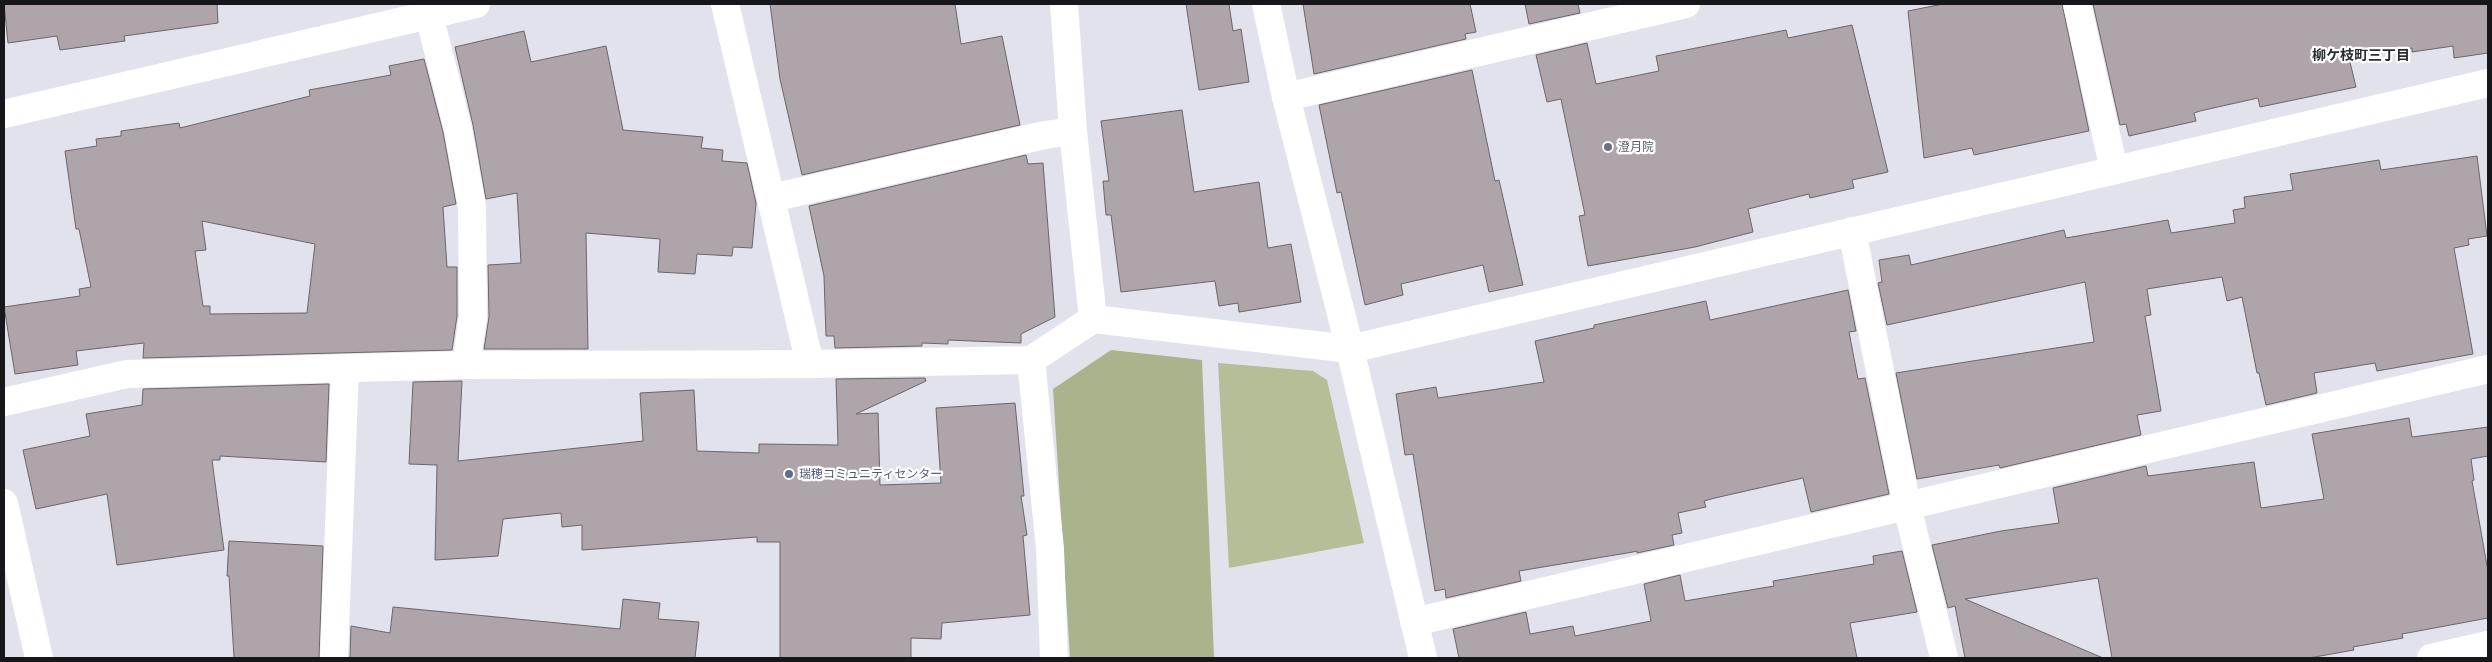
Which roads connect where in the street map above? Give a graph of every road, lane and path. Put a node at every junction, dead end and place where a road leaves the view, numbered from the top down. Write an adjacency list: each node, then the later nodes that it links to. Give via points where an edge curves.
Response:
1 (476, 4): 7 (street)
2 (725, 4): 13 (street)
3 (1064, 4): 11 (street)
4 (1266, 4): 9 (street)
5 (1686, 4): 9 (street)
6 (2078, 4): 12 (street)
7 (429, 15): 10 (street); 19 (street, via 458,129 472,207 473,317)
8 (2488, 83): 12 (street)
9 (1286, 97): 16 (street)
10 (4, 114)
11 (1074, 131): 13 (street); 15 (street)
12 (2114, 170): 14 (street)
13 (772, 198): 18 (street)
14 (1852, 231): 16 (street); 24 (street)
15 (1093, 319): 16 (street); 17 (street)
16 (1350, 349): 25 (street)
17 (1031, 360): 18 (street); 29 (street, via 1050,549)
18 (810, 364): 19 (street)
19 (466, 365): 20 (street)
20 (345, 368): 22 (street, via 127,374); 28 (street)
21 (2488, 369): 24 (street)
22 (4, 402)
23 (4, 503): 27 (street)
24 (1907, 506): 25 (street); 31 (street)
25 (1414, 622): 30 (street)
26 (2488, 645): 32 (street)
27 (39, 658)
28 (334, 658)
29 (1054, 658)
30 (1423, 658)
31 (1944, 658)
32 (2431, 658)

